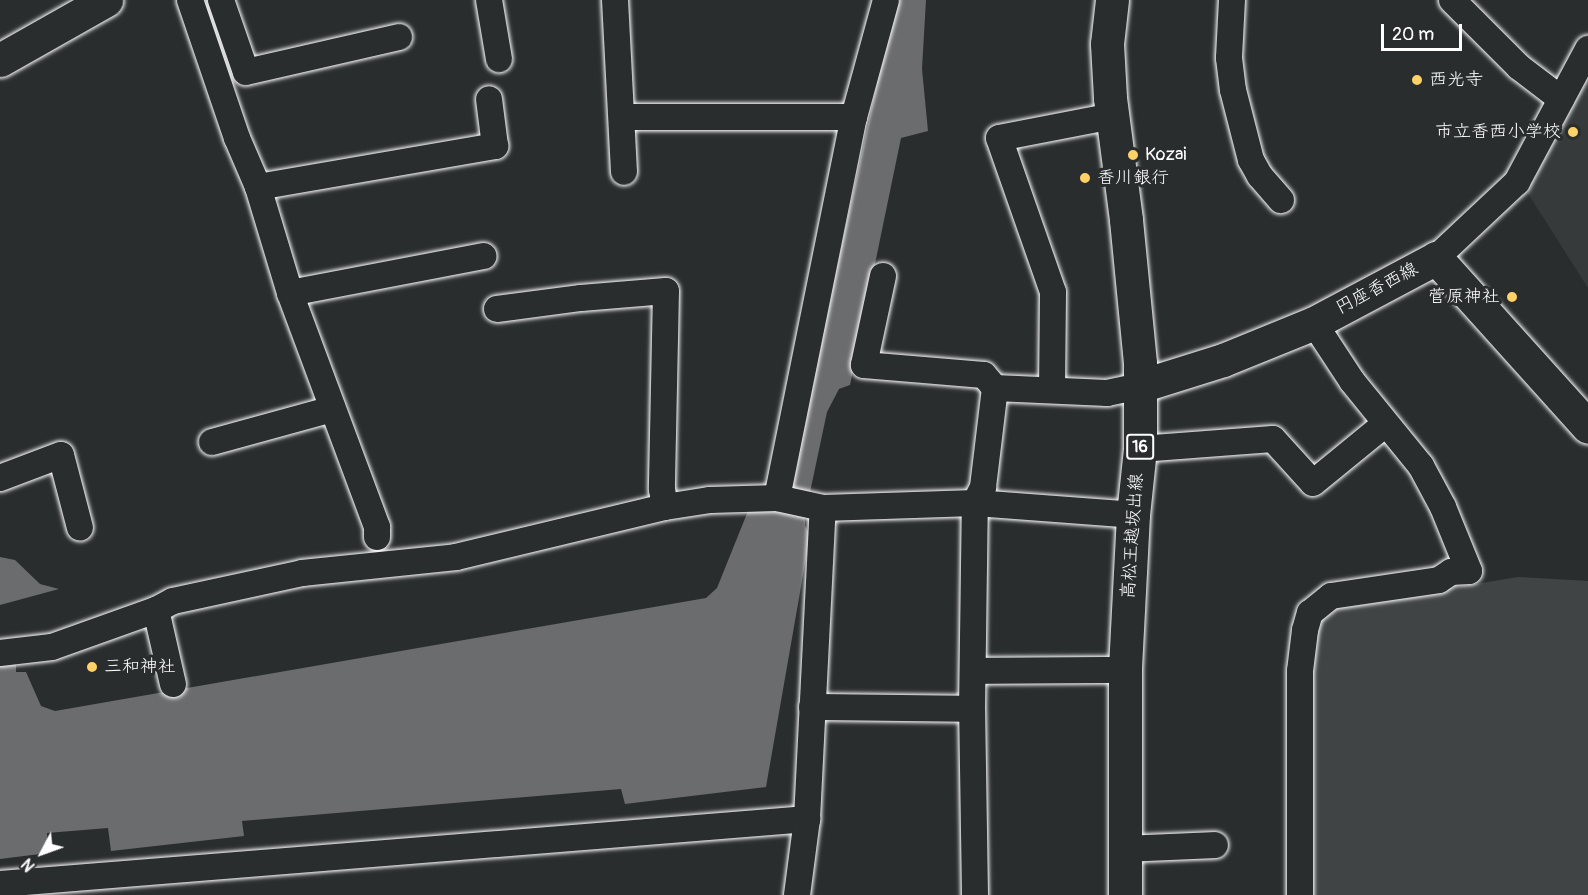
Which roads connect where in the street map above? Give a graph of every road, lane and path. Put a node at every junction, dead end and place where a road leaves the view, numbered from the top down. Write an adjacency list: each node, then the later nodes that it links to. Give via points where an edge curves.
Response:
1 (106, 0): 13 (main road)
2 (190, 0): 20 (street)
3 (221, 0): 10 (street, via 246,72)
4 (489, 0): 12 (street)
5 (615, 0): 17 (street)
6 (886, 0): 18 (street)
7 (1112, 0): 16 (main road, 高松王越坂出線 / 16, via 1107,44)
8 (1232, 0): 21 (street, via 1229,58 1233,90 1251,160)
9 (1452, 0): 15 (street, via 1520,67)
10 (399, 37)
11 (1588, 49): 15 (street)
12 (499, 59)
13 (0, 60)
14 (489, 99): 20 (street, via 495,146)
15 (1562, 99): 23 (street, via 1517,182)
16 (1113, 116): 28 (main road, 高松王越坂出線 / 16); 30 (street, via 999,138 1053,292)
17 (622, 117): 18 (street); 19 (street)
18 (854, 117): 37 (street)
19 (624, 172)
20 (258, 187): 25 (street)
21 (1281, 200)
22 (484, 256): 25 (street)
23 (1436, 258): 27 (main road, 円座香西線); 33 (main road, 円座香西線)
24 (884, 276): 29 (street, via 864,365 984,375)
25 (290, 293): 31 (street)
26 (497, 309): 40 (street, via 666,291)
27 (1314, 323): 28 (main road, 円座香西線, via 1223,360); 32 (street)
28 (1140, 386): 30 (street, via 1107,393); 35 (main road, 高松王越坂出線 / 16)
29 (995, 388): 30 (street); 38 (street, via 983,487)
30 (1052, 390)
31 (333, 409): 34 (street); 43 (street, via 377,527)
32 (1385, 424): 35 (street, via 1313,483 1273,439); 59 (street, via 1421,466 1469,571 1451,572 1439,580 1331,596 1310,613 1300,671)
33 (1588, 427)
34 (212, 442)
35 (1140, 449): 41 (main road, 高松王越坂出線 / 16)
36 (0, 478): 42 (street, via 61,455)
37 (779, 499): 39 (street); 40 (street, via 710,500)
38 (975, 503): 39 (street); 41 (street); 47 (street)
39 (817, 506): 49 (street)
40 (664, 507): 44 (street, via 456,558 302,573 173,601)
41 (1132, 515): 46 (main road, 高松王越坂出線 / 16)
42 (80, 528)
43 (377, 537)
44 (156, 610): 45 (street, via 52,647); 48 (street)
45 (0, 653)
46 (1125, 670): 47 (street); 53 (main road, 高松王越坂出線 / 16)
47 (973, 671): 50 (street)
48 (173, 684)
49 (812, 707): 50 (street); 51 (street)
50 (972, 709): 57 (street)
51 (807, 819): 55 (street); 56 (street)
52 (1215, 845): 53 (street)
53 (1125, 849): 58 (main road, 高松王越坂出線 / 16)
54 (9, 887): 55 (street)
55 (83, 887)
56 (797, 895)
57 (975, 895)
58 (1125, 895)
59 (1300, 895)

